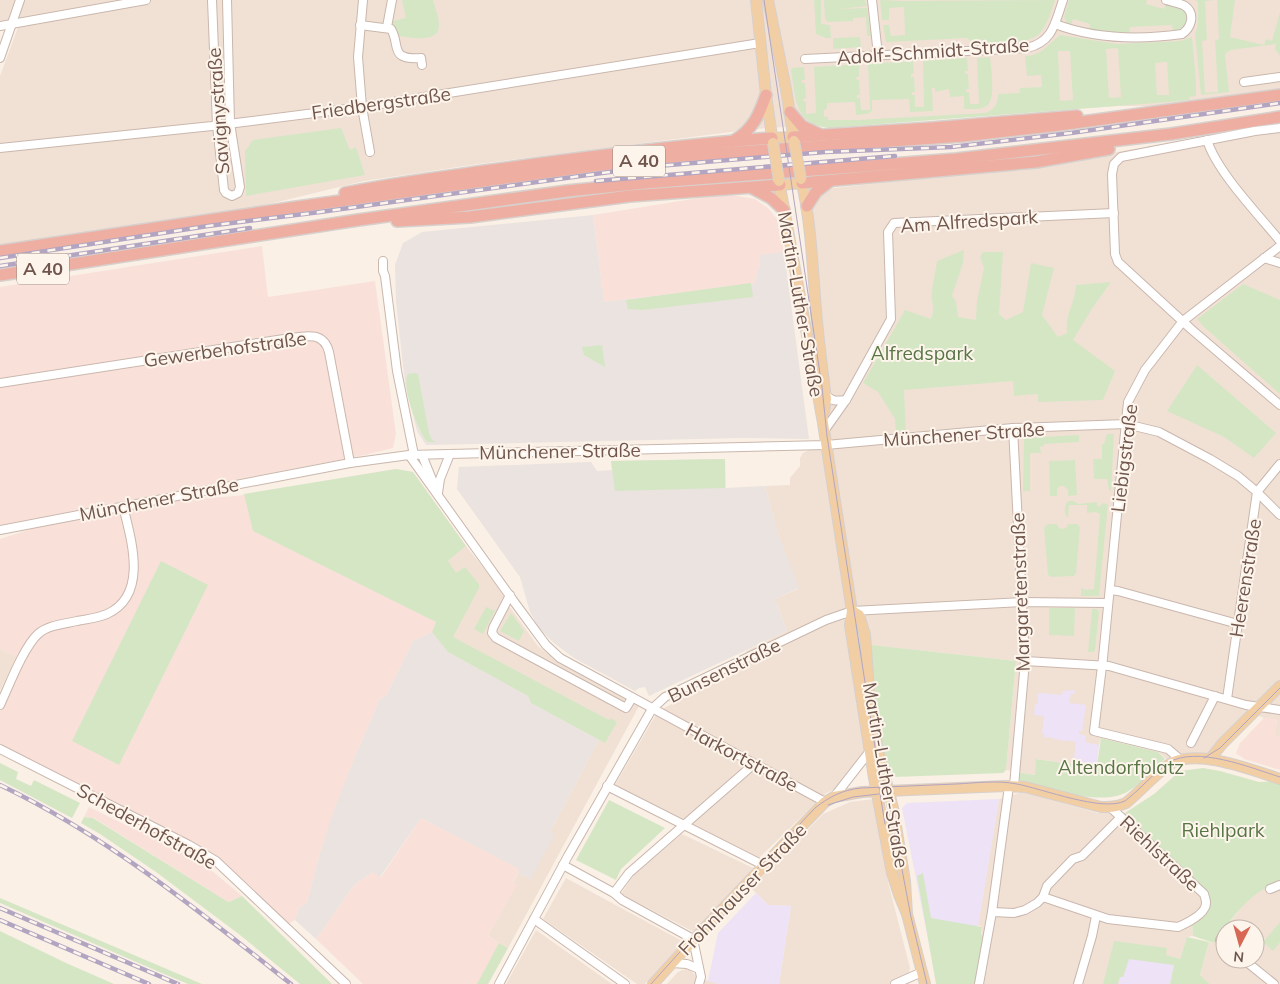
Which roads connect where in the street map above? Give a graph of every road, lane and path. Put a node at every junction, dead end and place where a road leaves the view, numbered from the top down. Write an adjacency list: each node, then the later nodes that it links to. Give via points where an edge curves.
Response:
1 (20, 0): 13 (street)
2 (146, 0): 13 (street)
3 (212, 0): 31 (street, Savignystraße)
4 (227, 0): 30 (street, Savignystraße)
5 (364, 0): 14 (street)
6 (392, 0): 16 (street)
7 (756, 0): 17 (main road, Martin-Luther-Straße)
8 (768, 0): 27 (main road, Martin-Luther-Straße)
9 (872, 0): 18 (street)
10 (1064, 0): 12 (street, Adolf-Schmidt-Straße)
11 (1166, 0): 12 (street, via 1183,5 1190,12 1191,24 1182,34 1114,38)
12 (1055, 24): 18 (street, Adolf-Schmidt-Straße, via 1045,40 1027,48)
13 (10, 25): 15 (street); 19 (street)
14 (360, 25): 16 (street); 26 (street, via 358,57)
15 (0, 26)
16 (387, 27): 21 (street, via 393,31 398,52 406,57 421,58)
17 (760, 43): 24 (main road, Martin-Luther-Straße); 26 (street, Friedbergstraße)
18 (878, 55): 20 (street, Adolf-Schmidt-Straße)
19 (0, 58)
20 (805, 59)
21 (422, 65)
22 (1280, 77): 23 (street)
23 (1244, 82)
24 (766, 95): 36 (main road, Martin-Luther-Straße); 38 (highway, via 752,126)
25 (1280, 95): 28 (highway, A 40)
26 (362, 107): 30 (street, Friedbergstraße); 40 (street)
27 (790, 112): 34 (highway, via 802,126); 35 (main road, Martin-Luther-Straße)
28 (1161, 112): 34 (highway); 45 (highway, A 40, via 962,136 646,160)
29 (1280, 117): 33 (highway, A 40)
30 (230, 124): 31 (street, Friedbergstraße); 31 (street, Savignystraße, via 240,190 236,196 224,190)
31 (217, 125): 39 (street, Friedbergstraße)
32 (1280, 128): 37 (street)
33 (1170, 134): 42 (highway, via 1128,146 1036,162); 49 (highway, A 40, via 956,160 567,191)
34 (820, 135): 35 (highway)
35 (793, 139): 36 (main road); 41 (main road, Martin-Luther-Straße, bridge)
36 (772, 140): 38 (highway); 43 (main road, Martin-Luther-Straße, bridge)
37 (1207, 140): 48 (street, via 1121,157 1112,170); 50 (street, via 1211,153 1226,175)
38 (733, 142): 45 (highway, via 560,160 402,183 346,192)
39 (0, 148)
40 (370, 152)
41 (802, 181): 42 (highway); 43 (main road, Martin-Luther-Straße); 46 (main road, Martin-Luther-Straße)
42 (830, 181): 46 (highway, via 816,192)
43 (779, 183): 44 (highway); 47 (main road, Martin-Luther-Straße)
44 (748, 187): 47 (highway, via 771,198); 49 (highway, via 402,222)
45 (297, 206): 52 (highway, A 40)
46 (807, 206): 59 (main road, Martin-Luther-Straße)
47 (784, 210): 63 (main road, Martin-Luther-Straße)
48 (1114, 213): 57 (street, via 1118,262); 60 (street, Am Alfredspark, via 894,224 888,232 891,320)
49 (358, 220): 56 (highway, A 40)
50 (1280, 241)
51 (1280, 246): 53 (street, Liebigstraße)
52 (0, 250)
53 (1264, 258): 55 (street); 57 (street, Liebigstraße)
54 (383, 261): 67 (street, Harkortstraße, via 397,371)
55 (1280, 263)
56 (0, 275)
57 (1183, 321): 61 (street); 62 (street, Liebigstraße, via 1145,370 1128,402)
58 (0, 382): 68 (street, Gewerbehofstraße, via 312,335 320,337 329,352)
59 (825, 394): 60 (street, via 835,402); 63 (main road, Martin-Luther-Straße)
60 (846, 400): 63 (street, Am Alfredspark)
61 (1280, 406)
62 (1126, 424): 64 (street, Münchener Straße); 70 (street, Münchener Straße, via 1159,432 1210,459); 75 (street, Liebigstraße)
63 (824, 427): 65 (main road, Martin-Luther-Straße)
64 (1013, 428): 65 (street, Münchener Straße); 77 (street, Margaretenstraße)
65 (826, 445): 66 (street, Münchener Straße); 79 (main road, Martin-Luther-Straße)
66 (450, 454): 67 (street, Münchener Straße); 71 (street)
67 (415, 455): 68 (street, Münchener Straße); 71 (street, Harkortstraße); 71 (street, Harkortstraße)
68 (350, 463): 72 (street, Münchener Straße)
69 (1280, 464): 70 (street, Heerenstraße)
70 (1258, 492): 73 (street, Münchener Straße); 80 (street, Heerenstraße)
71 (438, 493): 76 (street, Harkortstraße)
72 (124, 506): 74 (street, Münchener Straße); 87 (street, via 134,564 128,592 120,604 106,614 52,626 38,634 25,652)
73 (1280, 515)
74 (0, 530)
75 (1110, 590): 78 (street, Liebigstraße); 80 (street)
76 (510, 595): 85 (street, Harkortstraße, via 560,658); 85 (street, via 493,628 496,638 626,708)
77 (1021, 602): 78 (street, Bunsenstraße); 79 (street, Bunsenstraße); 81 (street, Margaretenstraße)
78 (1108, 603): 82 (street, Liebigstraße)
79 (852, 611): 89 (street, Bunsenstraße, via 826,620 665,697); 93 (main road, Martin-Luther-Straße, via 850,625); 100 (main road, Martin-Luther-Straße, via 859,615 864,628 877,746)
80 (1238, 624): 86 (street, Heerenstraße)
81 (1025, 661): 82 (street); 99 (street, Margaretenstraße)
82 (1102, 665): 84 (street); 95 (street, Liebigstraße, via 1094,731 1168,749)
83 (1280, 686): 88 (main road)
84 (1215, 696): 86 (street); 91 (street)
85 (632, 698): 89 (street, Harkortstraße)
86 (1227, 699): 88 (street)
87 (0, 705)
88 (1259, 707): 90 (street); 94 (main road)
89 (652, 708): 96 (street, Harkortstraße); 98 (street, Bunsenstraße)
90 (1280, 710)
91 (1191, 743)
92 (0, 749): 121 (street, Schederhofstraße, via 216,861)
93 (870, 751): 101 (main road, Martin-Luther-Straße); 102 (street, Frohnhauser Straße)
94 (1210, 759): 95 (main road); 97 (main road)
95 (1181, 760): 103 (main road, via 1167,767 1126,803)
96 (754, 764): 102 (street, Harkortstraße); 105 (street)
97 (1280, 779)
98 (608, 786): 105 (street); 107 (street, Bunsenstraße)
99 (1011, 786): 100 (main road); 103 (main road); 112 (street, Margaretenstraße)
100 (889, 790): 101 (main road); 113 (main road, Martin-Luther-Straße, via 905,880)
101 (877, 791): 102 (main road); 113 (main road, Martin-Luther-Straße, via 893,878)
102 (830, 800): 106 (main road, Frohnhauser Straße)
103 (1110, 807): 104 (street, Riehlstraße)
104 (1121, 816): 111 (street, via 1047,886); 114 (street, Riehlstraße, via 1204,894 1206,903 1203,911 1178,927)
105 (682, 826): 106 (street); 110 (street, via 629,873)
106 (763, 865): 116 (main road, Frohnhauser Straße)
107 (563, 866): 110 (street); 115 (street, Bunsenstraße)
108 (1280, 885): 109 (street)
109 (1270, 888)
110 (614, 893): 116 (street)
111 (1043, 897): 112 (street, via 1025,910); 114 (street, Riehlstraße)
112 (992, 912): 128 (street, Margaretenstraße)
113 (907, 914): 120 (main road, Martin-Luther-Straße)
114 (1096, 916): 129 (street)
115 (534, 920): 122 (street, Bunsenstraße); 123 (street)
116 (694, 939): 117 (main road, Frohnhauser Straße); 118 (street)
117 (672, 963): 118 (street); 124 (main road, Frohnhauser Straße)
118 (699, 969): 125 (street)
119 (1256, 969): 130 (street)
120 (922, 972): 126 (street); 127 (main road, Martin-Luther-Straße)
121 (346, 984)
122 (499, 984)
123 (625, 984)
124 (653, 984)
125 (699, 984)
126 (894, 984)
127 (925, 984)
128 (979, 984)
129 (1078, 984)
130 (1274, 984)

